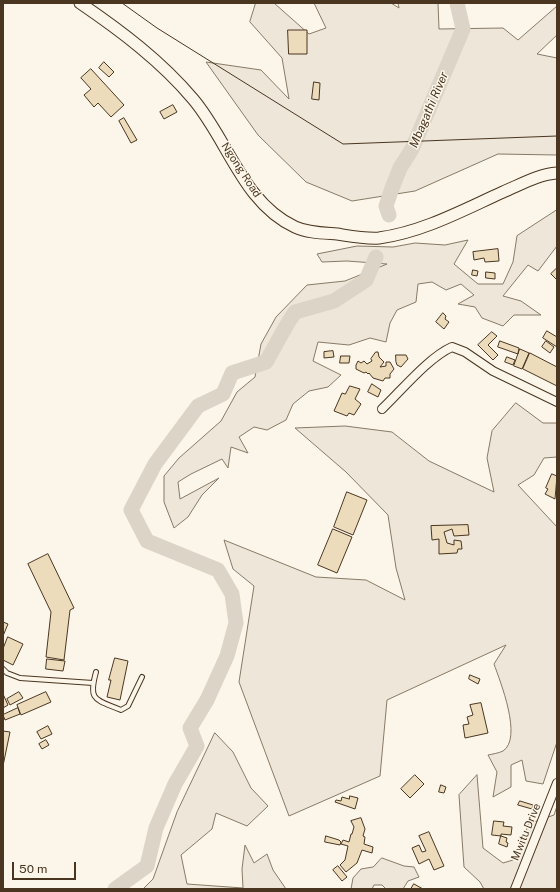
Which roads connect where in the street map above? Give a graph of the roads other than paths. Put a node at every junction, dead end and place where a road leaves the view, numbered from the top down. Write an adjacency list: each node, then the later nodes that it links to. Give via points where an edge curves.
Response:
1 (80, 3): 2 (main road, Ngong Road, via 144,50 178,83 203,111 252,191 268,207 296,227 312,232 377,238 404,233 530,181)
2 (557, 173)
3 (557, 402): 4 (street, via 493,371 459,348 452,347 433,360)
4 (382, 409)
5 (3, 669): 8 (lane, via 20,678)
6 (96, 672): 8 (lane)
7 (142, 677): 8 (lane, via 124,710 97,699 92,693)
8 (92, 683)
9 (557, 783): 10 (street, Mwitu Drive)
10 (515, 889)

